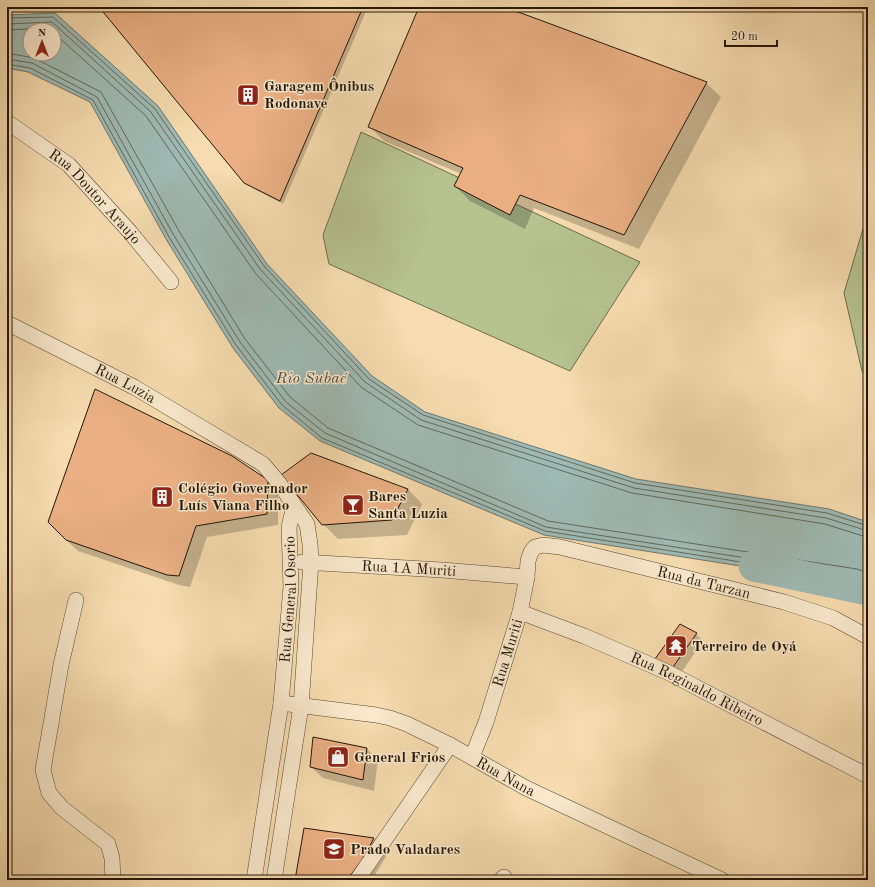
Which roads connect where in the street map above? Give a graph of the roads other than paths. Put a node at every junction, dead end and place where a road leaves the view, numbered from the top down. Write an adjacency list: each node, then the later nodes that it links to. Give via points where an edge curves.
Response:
1 (7, 122): 2 (street, Rua Doutor Araujo, via 69,165)
2 (171, 282)
3 (7, 323): 4 (street, Rua Luzia, via 134,387 263,464)
4 (294, 506): 6 (street, Rua General Osorio, via 289,527); 7 (street, Rua General Osorio, via 307,524)
5 (535, 547): 8 (street, Rua Muriti, via 528,560); 11 (street, Rua da Tarzan, via 560,547 784,602 833,618)
6 (291, 562): 7 (street, Rua 1A Muriti); 12 (street, Rua General Osorio, via 292,587)
7 (311, 562): 8 (street, Rua 1A Muriti); 13 (street, Rua General Osorio)
8 (527, 576): 10 (street, Rua Muriti)
9 (76, 600): 17 (street, via 60,665 43,770 49,793 62,808 108,844 112,858)
10 (520, 612): 15 (street, Rua Muriti, via 486,722); 16 (street, Rua Reginaldo Ribeiro, via 667,672)
11 (868, 638)
12 (281, 703): 13 (street, Rua Nana); 18 (street, Rua General Osorio)
13 (301, 706): 14 (street, Rua Nana, via 390,718); 19 (street, Rua General Osorio)
14 (450, 745): 15 (street, Rua Nana); 20 (street)
15 (472, 757): 21 (street, Rua Nana, via 526,788)
16 (868, 776)
17 (113, 880)
18 (254, 880)
19 (274, 880)
20 (357, 880)
21 (722, 880)

